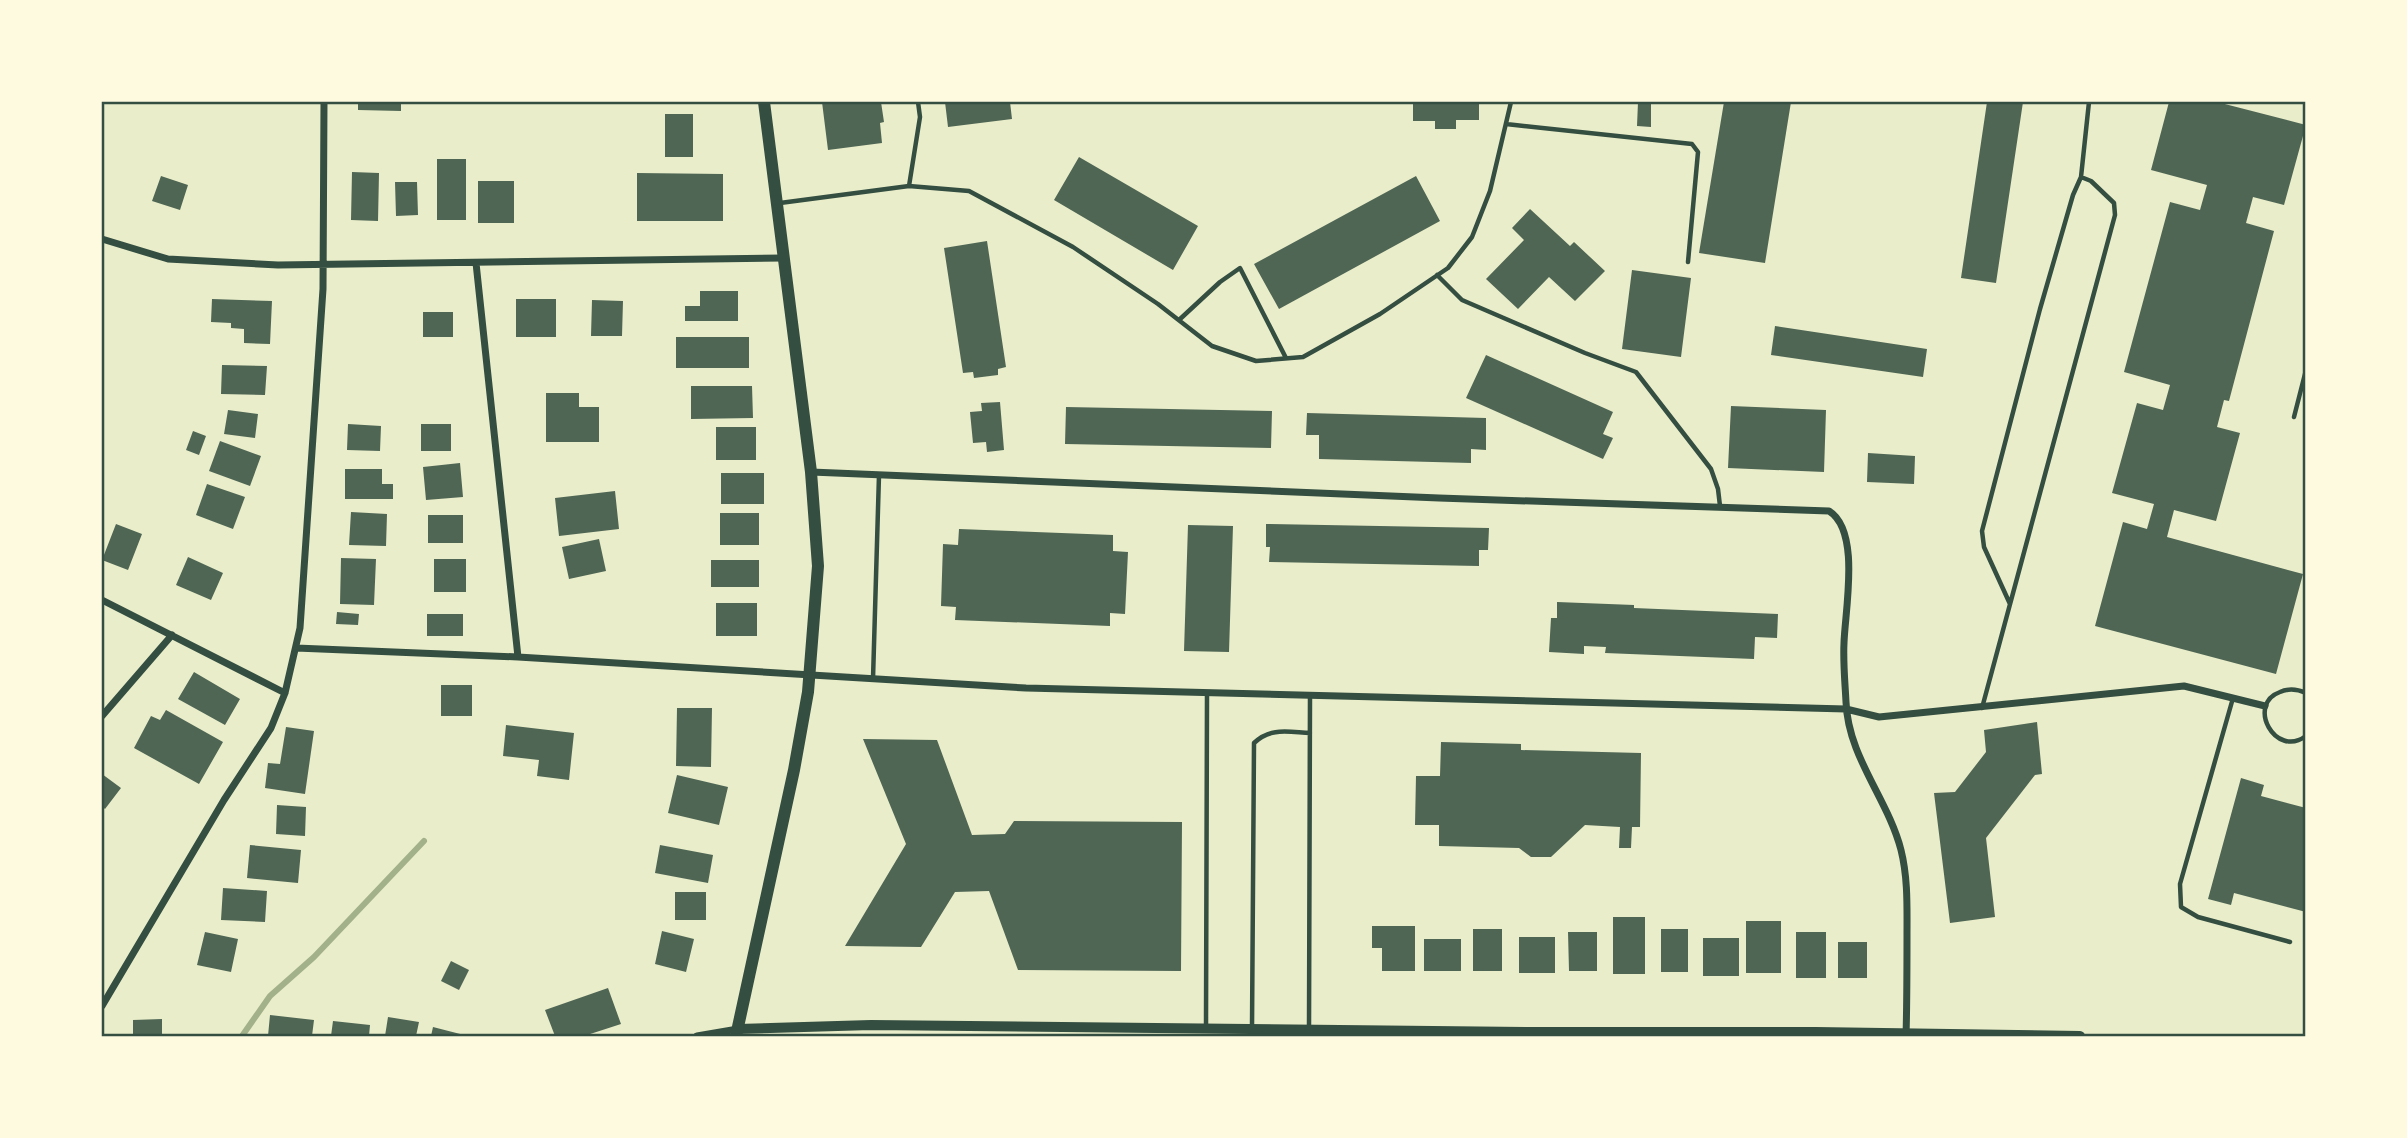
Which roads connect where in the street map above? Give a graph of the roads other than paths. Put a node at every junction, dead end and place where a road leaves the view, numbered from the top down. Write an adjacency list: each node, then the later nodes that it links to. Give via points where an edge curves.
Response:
1 (324, 102): 14 (street)
2 (764, 102): 9 (main road)
3 (918, 102): 8 (lane, via 920,117)
4 (1511, 102): 6 (lane)
5 (2089, 102): 7 (lane)
6 (1506, 124): 12 (lane, via 1692,144 1698,152); 15 (lane, via 1490,191 1472,237)
7 (2081, 177): 24 (lane, via 2040,309 1982,531 1984,547); 24 (lane, via 2114,203 2115,215)
8 (909, 186): 9 (lane); 16 (lane, via 969,191 1073,247)
9 (777, 203): 11 (main road)
10 (102, 239): 14 (street, via 168,259)
11 (783, 258): 13 (street); 20 (main road)
12 (1688, 262)
13 (476, 263): 14 (street); 27 (street)
14 (324, 266): 26 (street)
15 (1437, 275): 17 (lane, via 1303,357); 22 (lane, via 1462,300 1636,372 1711,469)
16 (1179, 320): 17 (lane, via 1212,346 1255,361); 17 (lane, via 1240,268)
17 (1286, 358)
18 (2305, 370): 19 (lane)
19 (2294, 417)
20 (811, 472): 21 (street); 28 (main road, via 818,566)
21 (879, 475): 22 (street); 29 (lane)
22 (1720, 506): 37 (street, via 1829,511 1844,527 1848,555)
23 (102, 600): 25 (street)
24 (2010, 604): 36 (lane)
25 (172, 635): 31 (street); 38 (street)
26 (296, 648): 27 (street); 31 (street)
27 (518, 657): 28 (street)
28 (811, 675): 29 (street); 46 (main road)
29 (873, 679): 30 (street)
30 (1207, 692): 33 (street); 43 (lane)
31 (285, 693): 42 (street, via 271,728)
32 (2305, 693): 35 (lane, via 2288,688 2274,694)
33 (1310, 695): 37 (street); 39 (lane)
34 (2233, 698): 35 (street); 36 (street, via 2185,686); 41 (lane, via 2180,884 2181,907 2198,917)
35 (2265, 706): 40 (lane, via 2264,721 2272,734 2285,741)
36 (1982, 708): 37 (street, via 1879,717)
37 (1846, 709): 47 (street, via 1856,748 1891,817 1902,852 1907,890)
38 (102, 716)
39 (1310, 733): 44 (lane, via 1277,731 1254,743); 45 (lane)
40 (2305, 736)
41 (2290, 942)
42 (102, 1006)
43 (1206, 1028): 44 (street); 46 (street, via 871,1025)
44 (1252, 1029): 45 (street)
45 (1309, 1029): 47 (street)
46 (737, 1033): 48 (street)
47 (1906, 1035): 49 (street)
48 (697, 1037)
49 (2080, 1037)

